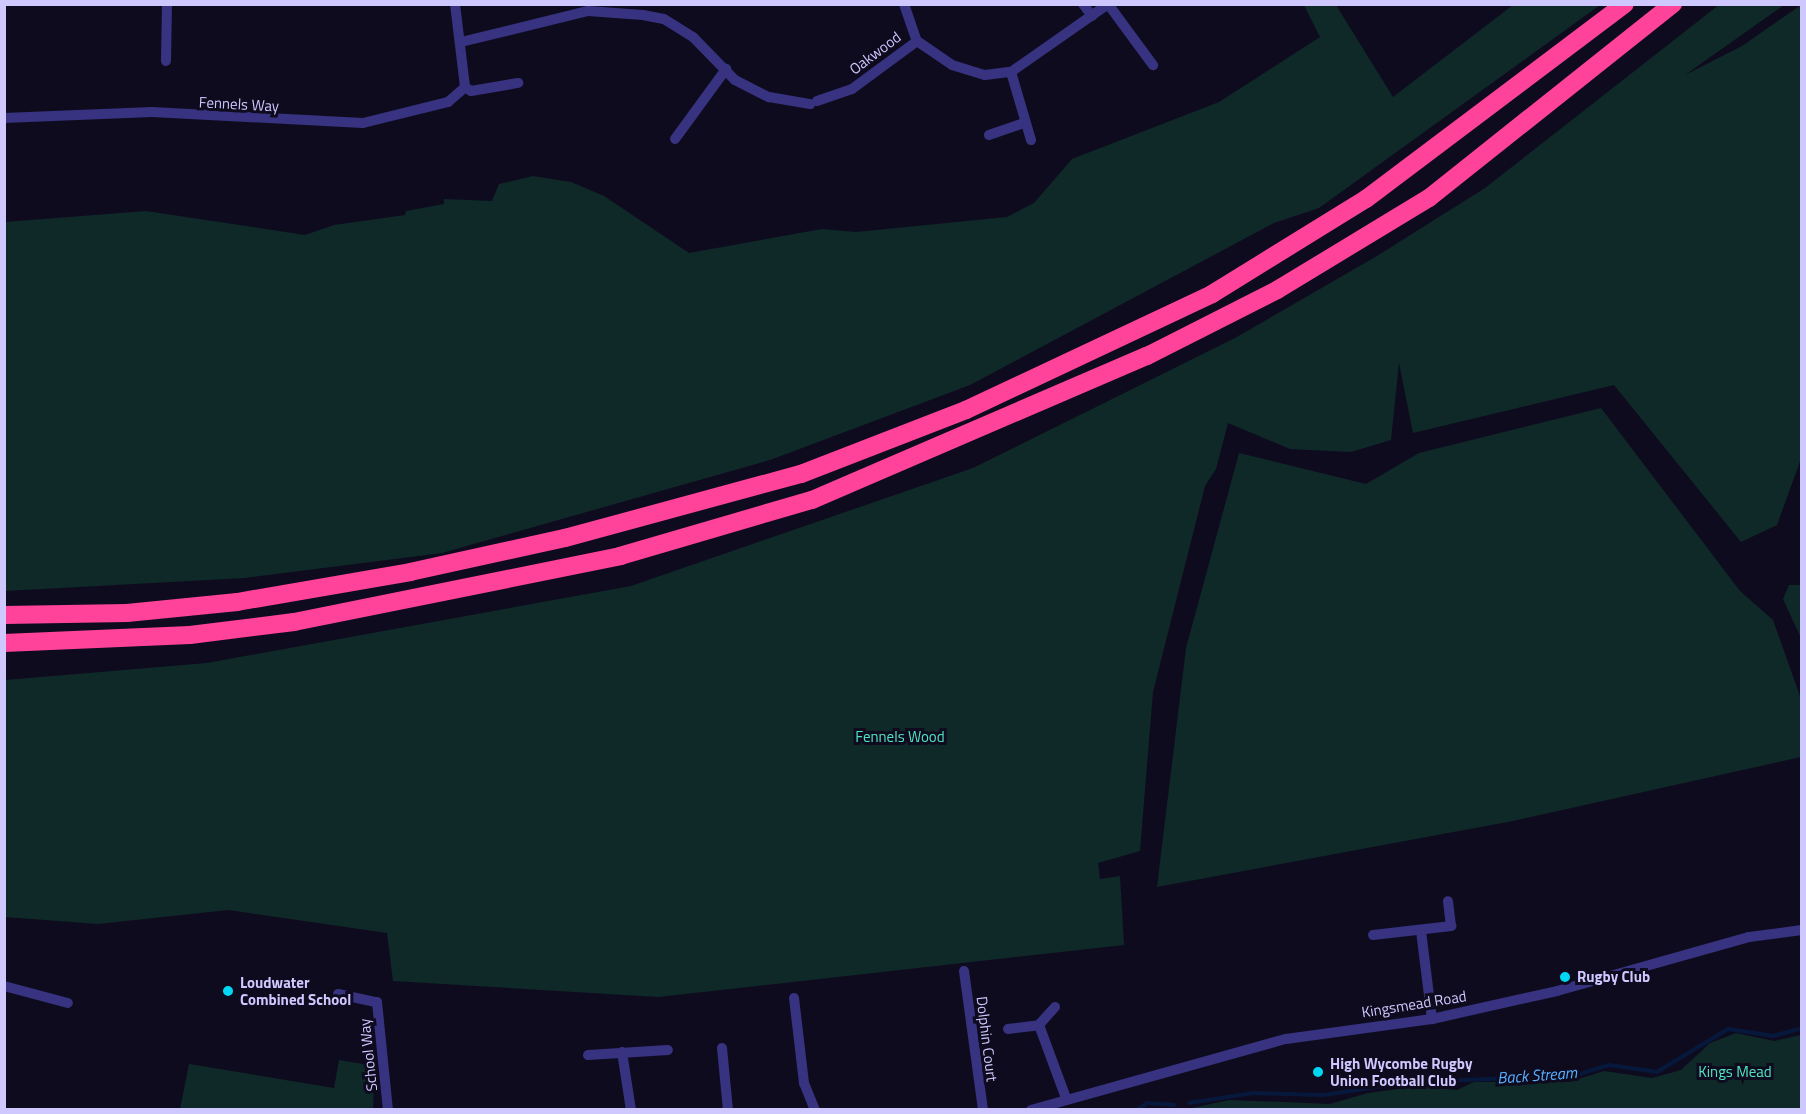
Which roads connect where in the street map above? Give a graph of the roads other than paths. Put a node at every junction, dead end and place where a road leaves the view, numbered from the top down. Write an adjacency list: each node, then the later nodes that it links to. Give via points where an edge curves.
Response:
1 (167, 4): 12 (street)
2 (455, 4): 11 (street)
3 (904, 4): 10 (street, Oakwood)
4 (1083, 4): 9 (street)
5 (1108, 4): 9 (street); 13 (street)
6 (1626, 4): 23 (highway, via 1366,199 1221,288 966,410 801,474 576,535 410,572 237,602 127,613)
7 (1673, 4): 24 (highway, via 1429,198 1277,290 1137,361 812,500 620,556 294,622 190,635)
8 (643, 10): 11 (street, via 588,11); 14 (street, via 693,37)
9 (1092, 16): 15 (street)
10 (917, 41): 14 (street, Oakwood, via 852,89 813,102 769,97 735,80); 15 (street, Oakwood, via 968,72)
11 (461, 42): 17 (street)
12 (166, 61)
13 (1153, 65)
14 (726, 69): 21 (street)
15 (1011, 72): 19 (street)
16 (518, 83): 17 (street, via 471,91)
17 (465, 87): 18 (street, Fennels Way, via 448,102 363,123 152,112)
18 (4, 118)
19 (1023, 123): 20 (street); 22 (street)
20 (989, 135)
21 (675, 139)
22 (1031, 141)
23 (4, 615)
24 (4, 643)
25 (1448, 901): 27 (street, via 1450,926)
26 (1802, 930): 35 (street, Kingsmead Road, via 1749,937 1557,991)
27 (1421, 931): 28 (street); 35 (street)
28 (1373, 935)
29 (964, 971): 47 (street, Dolphin Court)
30 (4, 986): 33 (street)
31 (338, 994): 43 (street, School Way, via 377,1002)
32 (795, 998): 46 (street, via 804,1083)
33 (69, 1003)
34 (1055, 1007): 36 (street)
35 (1432, 1019): 42 (street, Kingsmead Road, via 1286,1039)
36 (1039, 1025): 37 (street); 42 (street)
37 (1008, 1029)
38 (722, 1048): 45 (street)
39 (668, 1050): 40 (street)
40 (622, 1053): 41 (street); 44 (street)
41 (588, 1055)
42 (1066, 1098): 48 (street, Kingsmead Road)
43 (388, 1110)
44 (631, 1110)
45 (728, 1110)
46 (815, 1110)
47 (983, 1110)
48 (1031, 1110)

